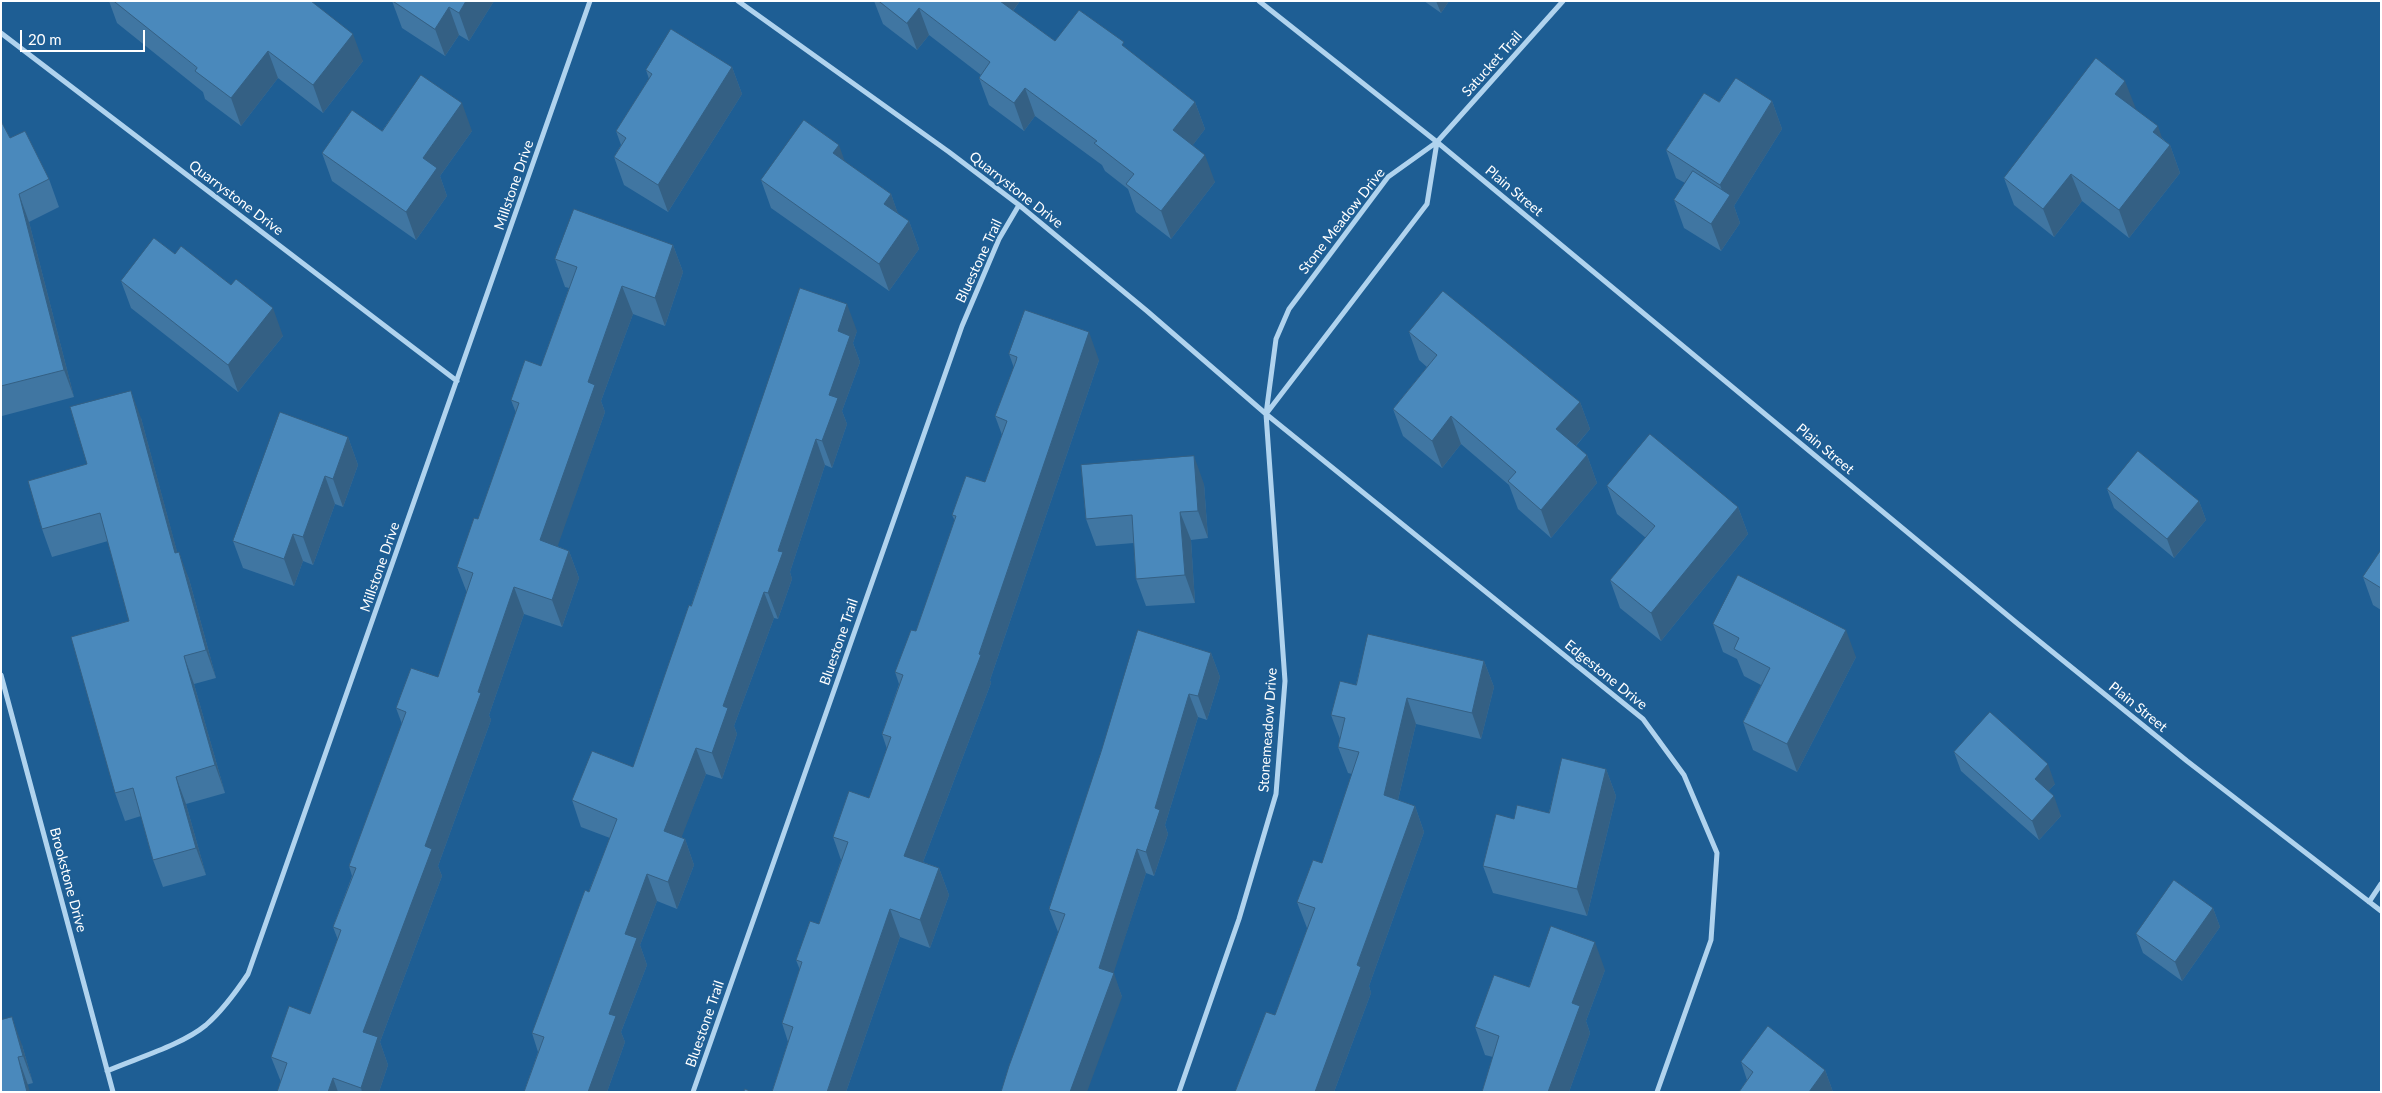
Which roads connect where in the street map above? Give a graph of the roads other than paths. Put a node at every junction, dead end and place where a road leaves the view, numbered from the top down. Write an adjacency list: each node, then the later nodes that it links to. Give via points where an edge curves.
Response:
1 (590, 1): 8 (street, Millstone Drive)
2 (738, 1): 7 (street, Quarrystone Drive)
3 (1259, 1): 6 (street, Plain Street)
4 (1563, 1): 6 (street, Satucket Trail)
5 (1, 33): 8 (street, Quarrystone Drive)
6 (1437, 142): 9 (street, via 1427,204); 9 (street, Stone Meadow Drive, via 1388,177 1290,309 1276,339); 12 (street, Plain Street, via 2186,761)
7 (1019, 205): 9 (street, Quarrystone Drive); 16 (street, Bluestone Trail, via 999,239 962,326)
8 (457, 381): 14 (street, Millstone Drive, via 248,974 205,1026 184,1039)
9 (1266, 414): 17 (street, Stonemeadow Drive, via 1285,681 1276,794 1240,919); 18 (street, Edgestone Drive, via 1644,720 1684,775 1717,853 1711,940)
10 (1, 675): 14 (street, Brookstone Drive)
11 (2381, 884): 12 (street)
12 (2369, 902): 13 (street, Plain Street)
13 (2381, 911)
14 (107, 1071): 15 (street, Brookstone Drive)
15 (113, 1092)
16 (693, 1092)
17 (1179, 1092)
18 (1657, 1092)

